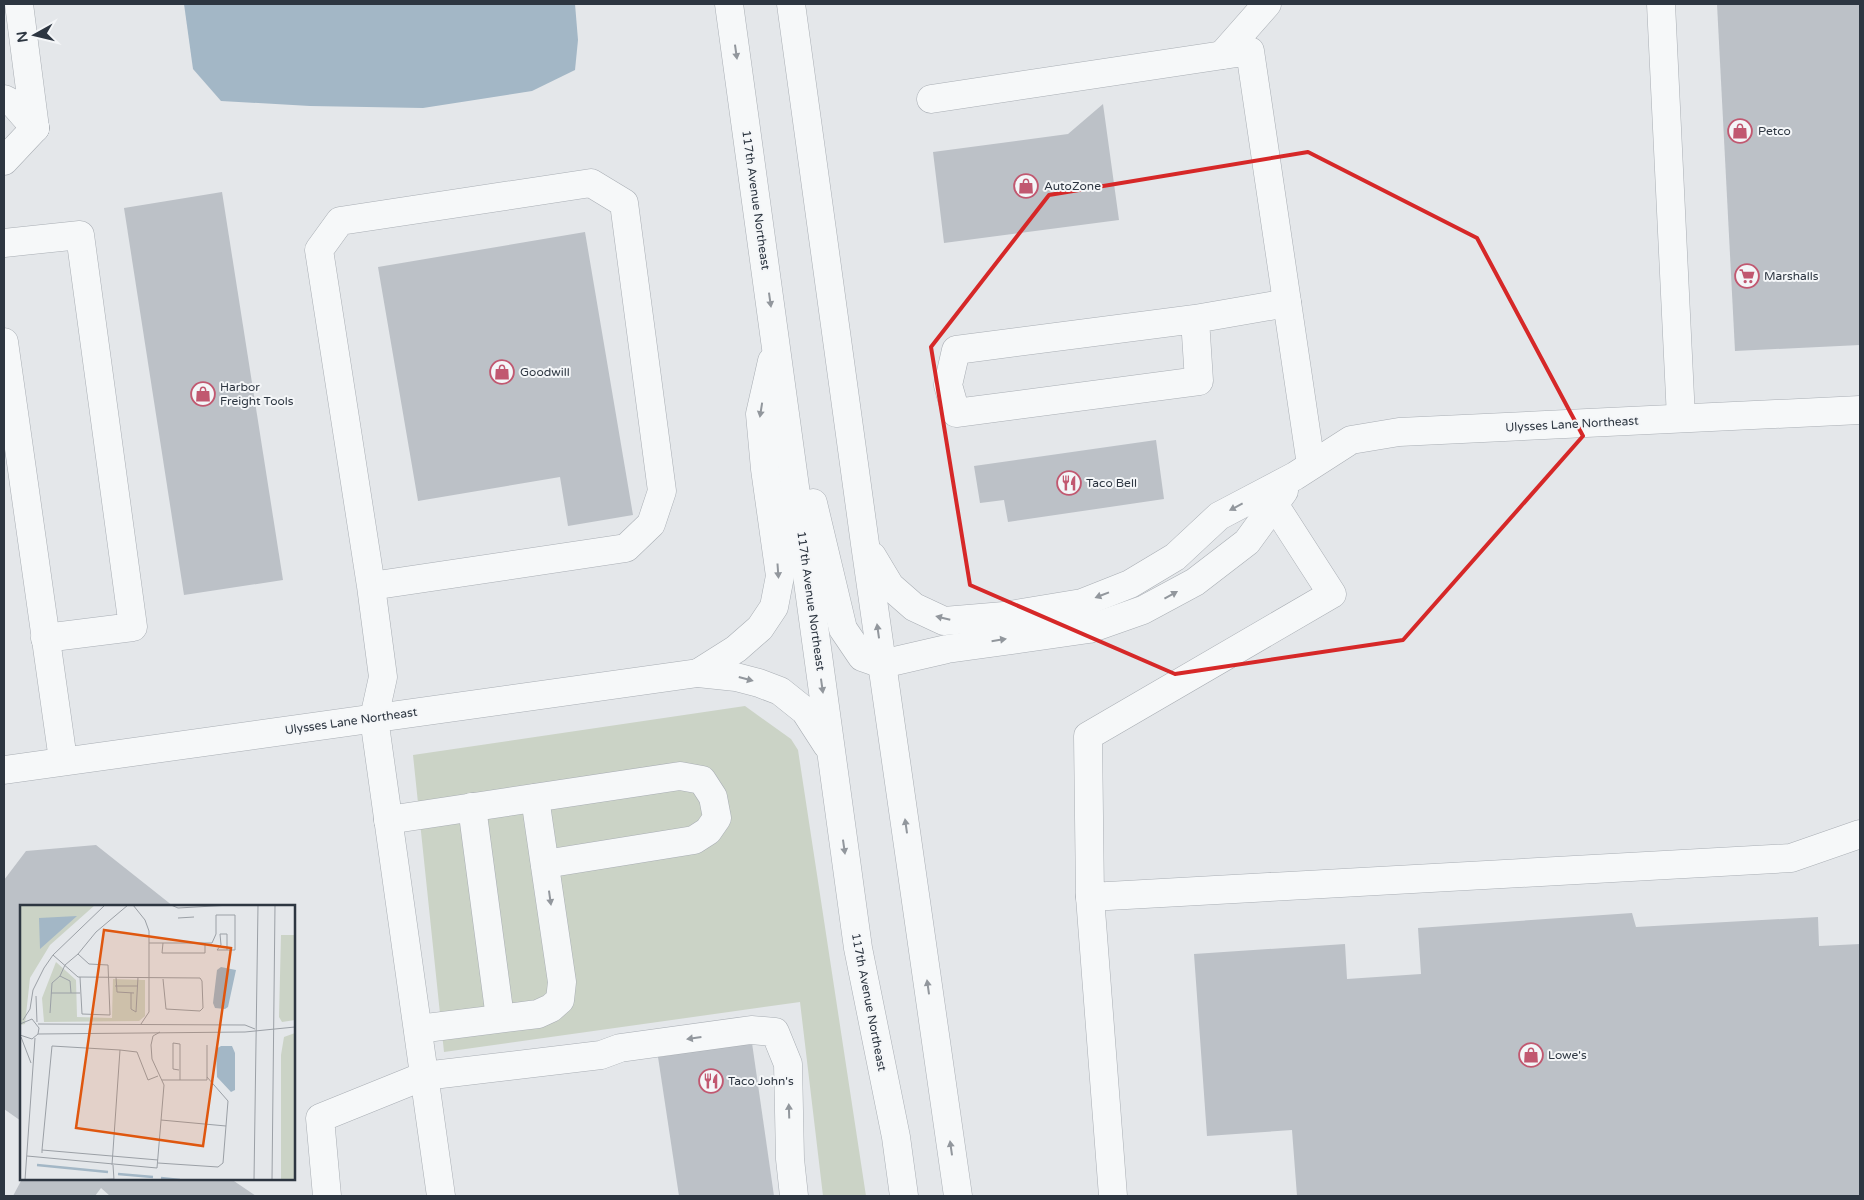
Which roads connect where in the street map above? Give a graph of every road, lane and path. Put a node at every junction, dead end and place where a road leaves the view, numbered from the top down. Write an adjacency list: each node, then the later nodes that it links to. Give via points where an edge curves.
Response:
1 (19, 4): 6 (street)
2 (729, 4): 16 (street, 117th Avenue Northeast, one-way to 16)
3 (791, 4): 21 (street)
4 (1267, 4): 7 (street)
5 (1661, 4): 18 (street)
6 (13, 37): 10 (street)
7 (1222, 55): 9 (street); 13 (street, via 1250,51)
8 (4, 99): 10 (street, via 14,104)
9 (931, 99)
10 (35, 128): 11 (street)
11 (4, 161)
12 (4, 243): 23 (street, via 80,235 132,628)
13 (1287, 303): 14 (street); 19 (street)
14 (1195, 319): 14 (street, via 956,350 948,385 956,413 1199,382)
15 (4, 342): 23 (street)
16 (776, 345): 24 (street, via 843,629 862,656); 25 (street, one-way to 25, via 760,414 780,576 774,607 760,628); 27 (street, 117th Avenue Northeast, one-way to 27)
17 (1860, 410): 18 (street, Ulysses Lane Northeast)
18 (1681, 418): 19 (street, Ulysses Lane Northeast, via 1399,432 1352,440)
19 (1303, 470): 20 (street); 21 (street, Ulysses Lane Northeast, one-way to 21, via 1219,516 1175,557 1130,584 1082,603 1004,616 944,621 914,607 890,586)
20 (1274, 504): 24 (street, one-way to 20, via 946,649 1089,629 1143,610 1195,582 1247,542); 35 (street, via 1332,594 1088,736)
21 (866, 544): 24 (street, one-way to 21)
22 (372, 586): 22 (street, via 319,250 340,221 591,183 624,203 662,491 651,524 626,548); 26 (street, via 383,677)
23 (45, 638): 28 (street)
24 (882, 664): 43 (street, one-way to 24)
25 (698, 673): 26 (street, Ulysses Lane Northeast); 27 (street, one-way to 27, via 736,677 780,691 805,711)
26 (374, 718): 28 (street, Ulysses Lane Northeast); 32 (street)
27 (832, 752): 42 (street, 117th Avenue Northeast, one-way to 42, via 858,948 896,1137)
28 (62, 760): 29 (street, Ulysses Lane Northeast)
29 (4, 770)
30 (536, 798): 31 (street); 34 (street); 34 (street, via 680,776 702,780 713,797 718,818 708,831 694,840)
31 (472, 808): 32 (street); 36 (street)
32 (388, 820): 37 (street)
33 (1860, 834): 35 (street, via 1791,858)
34 (545, 864): 36 (street, one-way to 36, via 562,982 560,1000 538,1014)
35 (1090, 897): 44 (street)
36 (500, 1018): 37 (street)
37 (418, 1029): 38 (street)
38 (424, 1076): 39 (street, via 320,1118); 40 (street); 41 (street, one-way to 38, via 788,1064 774,1032 751,1030 620,1048 601,1055)
39 (327, 1196)
40 (441, 1196)
41 (794, 1196)
42 (904, 1196)
43 (958, 1196)
44 (1114, 1196)

